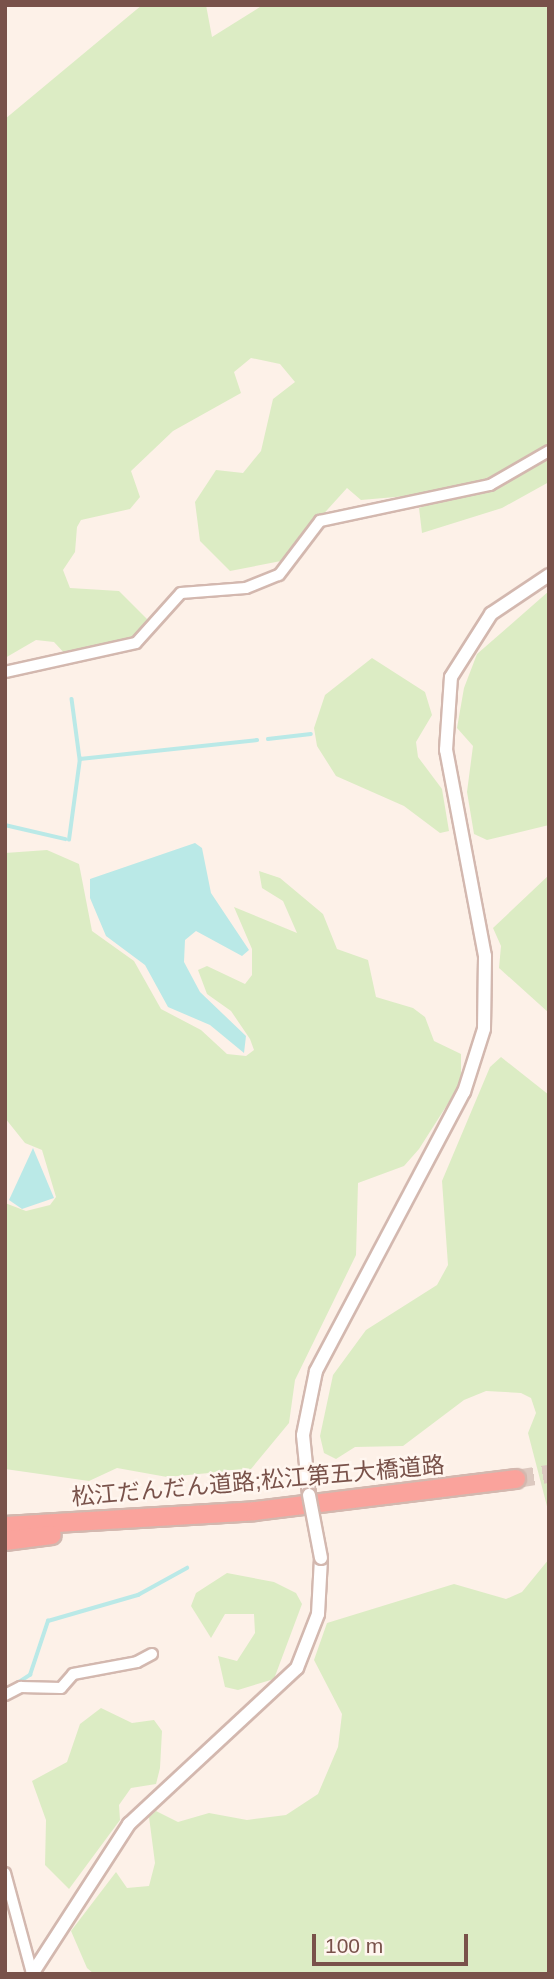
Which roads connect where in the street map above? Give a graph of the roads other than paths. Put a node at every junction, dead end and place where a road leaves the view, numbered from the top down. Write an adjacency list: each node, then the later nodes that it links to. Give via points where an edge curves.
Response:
1 (549, 451): 3 (street, via 490,485 320,521 279,575 246,588 181,593 136,643)
2 (549, 575): 13 (street, bridge, via 491,614 451,677 446,750 485,957 484,1028 464,1091 316,1371 303,1435 321,1558 318,1614 297,1668 129,1824)
3 (5, 672)
4 (516, 1479): 5 (highway, 松江だんだん道路;松江第五大橋道路)
5 (188, 1517): 7 (highway, 松江だんだん道路;松江第五大橋道路); 9 (highway)
6 (5, 1519): 7 (highway)
7 (46, 1525): 8 (highway, 松江だんだん道路;松江第五大橋道路)
8 (5, 1526)
9 (5, 1541)
10 (152, 1654): 11 (street, via 137,1662 72,1674 61,1688 21,1687)
11 (5, 1695)
12 (5, 1873): 13 (street)
13 (32, 1973)

